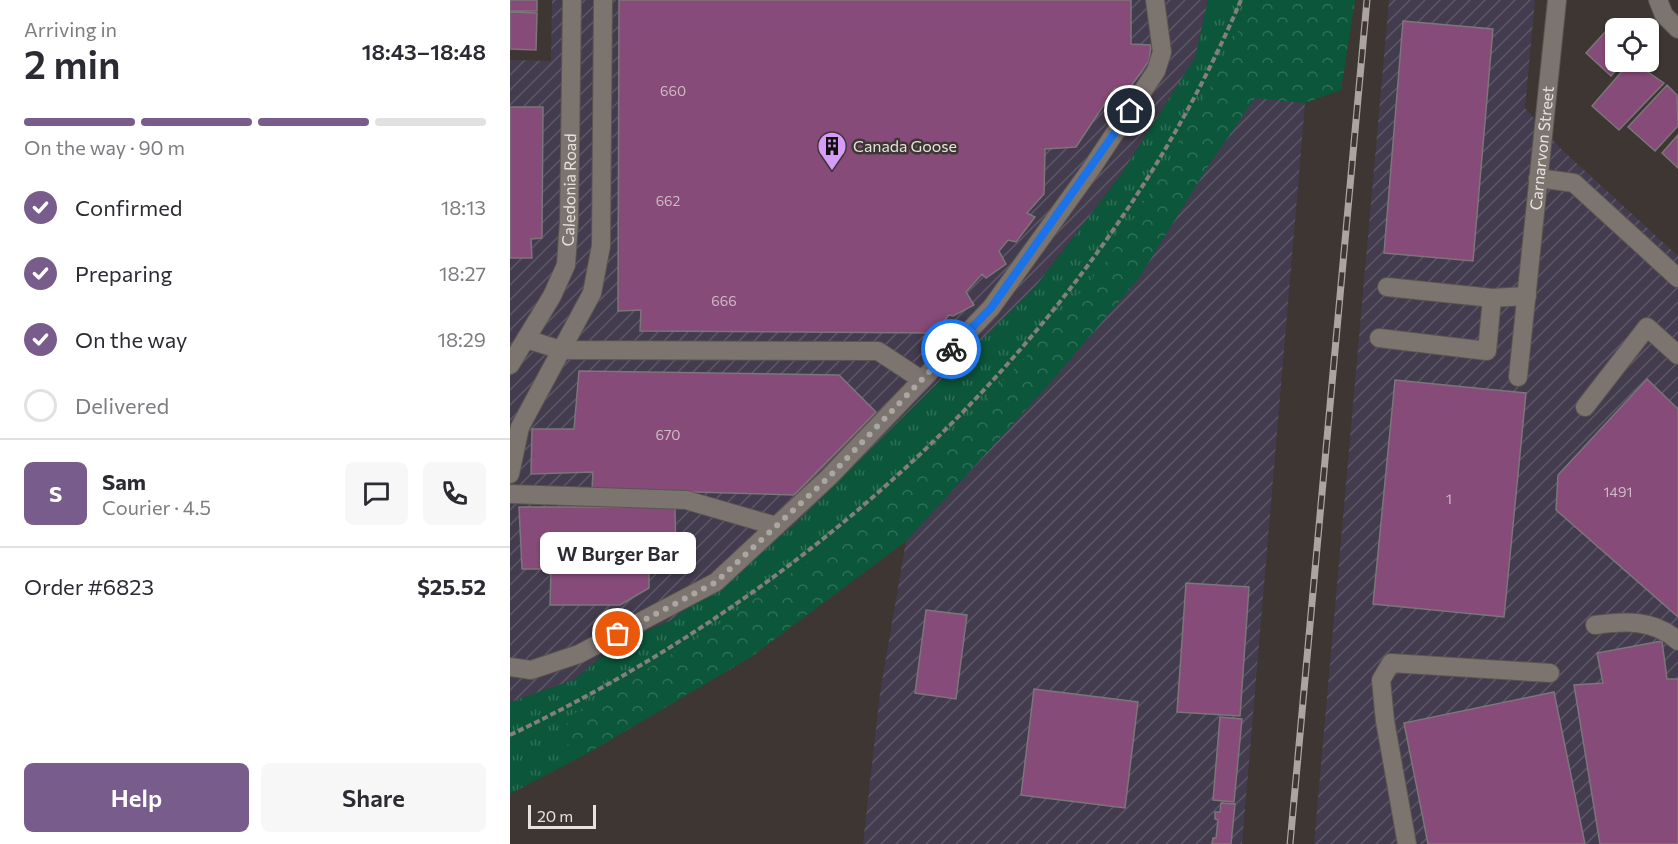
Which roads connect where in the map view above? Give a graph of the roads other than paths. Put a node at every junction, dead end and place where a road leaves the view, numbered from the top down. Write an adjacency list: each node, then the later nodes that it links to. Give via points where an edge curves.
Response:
1 (572, 0): 13 (street, Caledonia Road, via 566,265)
2 (603, 0): 14 (street, via 601,246 592,293)
3 (1155, 0): 18 (street, via 1162,52 1156,72 991,308)
4 (1557, 0): 7 (street, Carnarvon Street)
5 (1658, 0): 6 (street, via 1664,15)
6 (1678, 29)
7 (1538, 178): 8 (street, via 1574,183); 10 (street, Carnarvon Street)
8 (1678, 278)
9 (1387, 287): 11 (street)
10 (1527, 296): 11 (street); 17 (street, Carnarvon Street)
11 (1492, 298): 12 (street, via 1487,351)
12 (1379, 338)
13 (526, 339): 14 (street); 16 (street, Caledonia Road)
14 (561, 350): 18 (street, via 878,351); 20 (street, via 520,427)
15 (1678, 355): 19 (street, via 1647,327)
16 (512, 358)
17 (1518, 377)
18 (922, 380): 22 (street)
19 (1585, 407)
20 (510, 474)
21 (510, 494): 22 (street, via 686,500)
22 (776, 526): 25 (street, via 716,582 579,654 531,670)
23 (1595, 625): 24 (street, via 1630,621 1667,631)
24 (1678, 641)
25 (510, 667)
26 (1550, 673): 27 (street, via 1391,663 1381,680)
27 (1407, 844)

